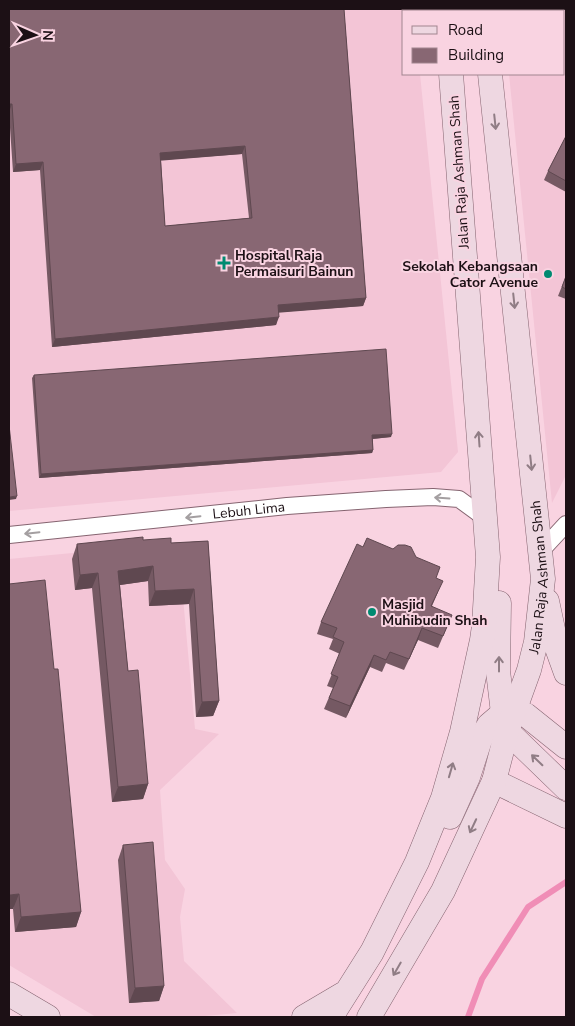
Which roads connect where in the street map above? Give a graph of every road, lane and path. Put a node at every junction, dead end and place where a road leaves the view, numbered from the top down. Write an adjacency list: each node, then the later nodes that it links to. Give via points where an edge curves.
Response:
1 (451, 75): 3 (main road, Jalan Raja Ashman Shah, one-way to 1)
2 (490, 75): 6 (main road, Jalan Raja Ashman Shah, one-way to 6)
3 (485, 518): 5 (street, Lebuh Lima, one-way to 5, via 459,499 433,497 287,506); 7 (main road, Jalan Raja Ashman Shah)
4 (566, 524): 6 (street)
5 (9, 535)
6 (541, 552): 8 (main road, Jalan Raja Ashman Shah)
7 (488, 558): 10 (main road, one-way to 7, via 498,671 500,613 497,586); 15 (main road, Jalan Raja Ashman Shah, one-way to 7, via 417,862 443,798 472,691 484,626)
8 (543, 579): 9 (main road, via 557,648); 10 (main road, Jalan Raja Ashman Shah, via 536,642 529,670)
9 (566, 673)
10 (508, 718): 11 (main road, via 526,715); 12 (main road, Jalan Raja Ashman Shah); 13 (main road, one-way to 10); 15 (main road, via 489,725 480,740 468,777 433,856 410,898)
11 (566, 747)
12 (494, 782): 14 (main road); 21 (main road, Jalan Raja Ashman Shah, one-way to 21, via 442,891)
13 (566, 788)
14 (566, 816)
15 (372, 952): 16 (main road, Jalan Raja Ashman Shah)
16 (346, 992): 19 (main road); 20 (main road, Jalan Raja Ashman Shah)
17 (9, 994): 18 (main road)
18 (48, 1017)
19 (304, 1017)
20 (331, 1017)
21 (369, 1017)

